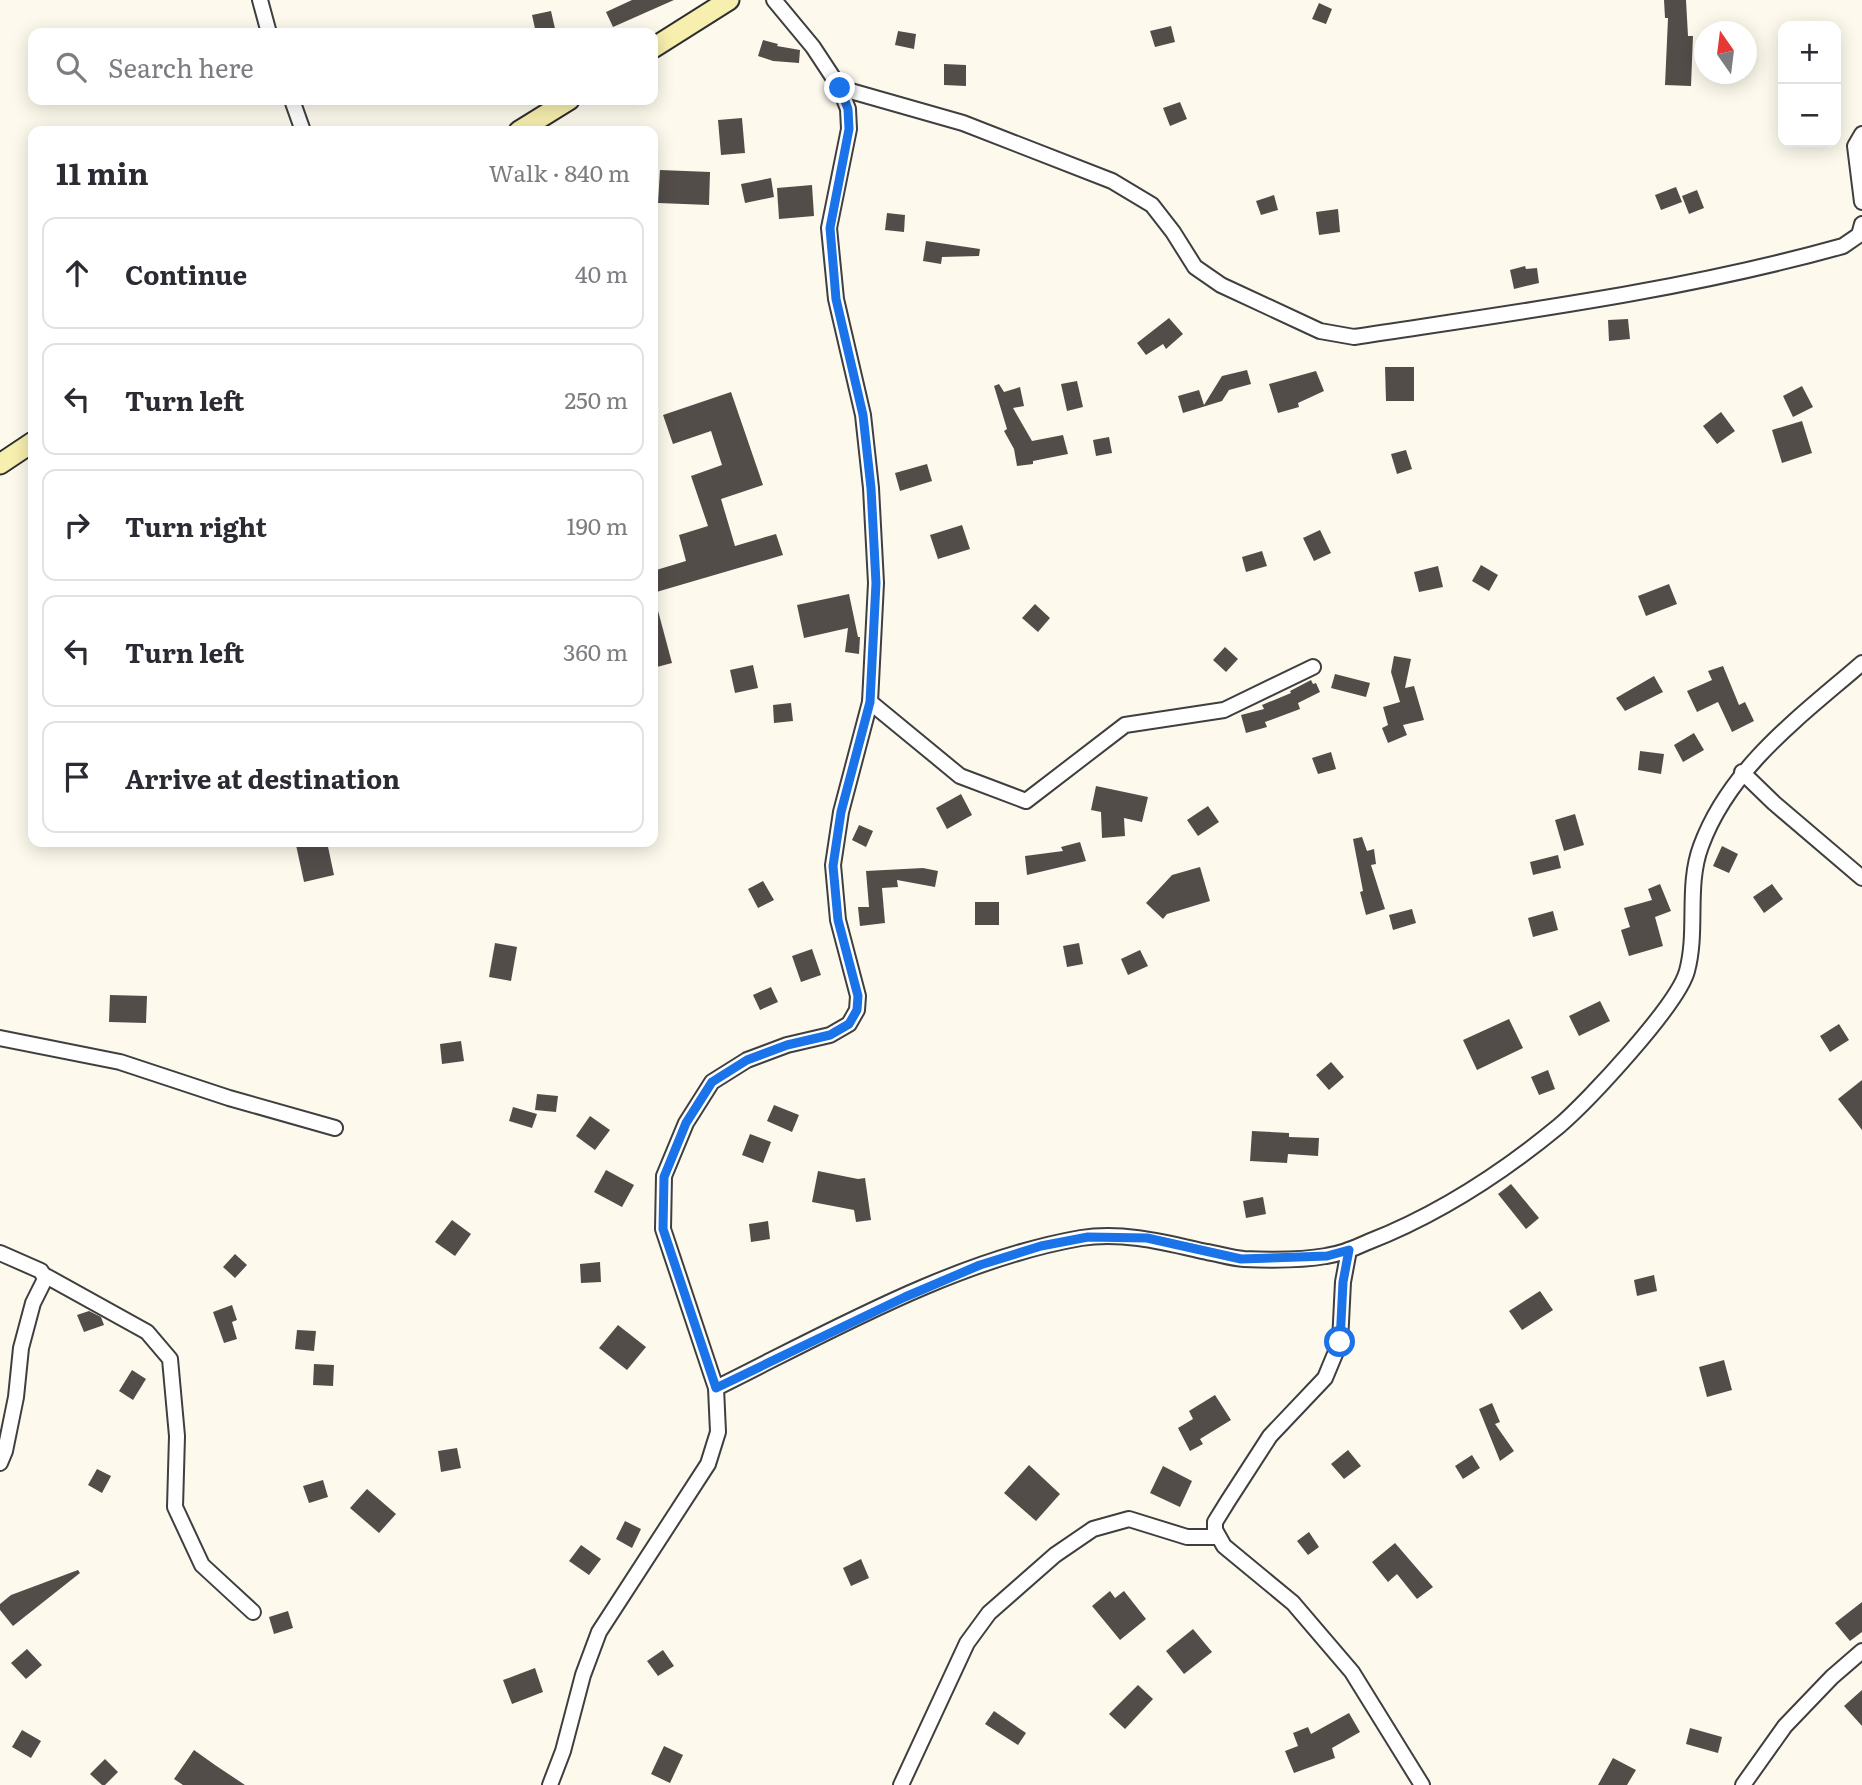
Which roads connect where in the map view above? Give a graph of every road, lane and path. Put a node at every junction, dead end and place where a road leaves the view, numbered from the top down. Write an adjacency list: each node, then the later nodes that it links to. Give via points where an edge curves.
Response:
1 (260, 0): 4 (street)
2 (729, 0): 5 (main road)
3 (774, 0): 6 (street)
4 (268, 28)
5 (658, 45)
6 (840, 88): 13 (street, via 963,123 1112,181 1152,205 1195,267 1221,285 1320,331 1354,337 1587,303 1706,278 1843,246 1859,235); 18 (street, via 849,129 830,228 836,299 863,415 871,488 876,583)
7 (294, 105): 9 (street)
8 (561, 105): 10 (main road)
9 (301, 126)
10 (527, 126)
11 (1862, 134): 12 (street, via 1855,146)
12 (1862, 202)
13 (1862, 224)
14 (28, 445): 15 (main road)
15 (0, 464)
16 (1862, 663): 19 (street)
17 (1313, 667): 18 (street, via 1224,710 1125,725 1026,801 960,776)
18 (870, 702): 26 (street, via 841,812 833,866 838,920 858,996 857,1010 849,1024 830,1035 747,1060 712,1082 686,1123 664,1177 663,1229)
19 (1742, 772): 20 (street); 23 (street, via 1700,848 1693,878 1687,974 1672,1001 1561,1124 1491,1177 1399,1230)
20 (1862, 878)
21 (0, 1038): 22 (street, via 120,1062)
22 (335, 1128)
23 (1349, 1250): 26 (street, via 1327,1256 1241,1259 1147,1238 1088,1237 1041,1246 980,1265 905,1297); 28 (street, via 1340,1342 1325,1378 1270,1436 1215,1522)
24 (0, 1253): 25 (street)
25 (44, 1275): 27 (street, via 21,1348 16,1397); 29 (street, via 147,1332 170,1359 177,1436 175,1507 202,1565)
26 (716, 1388): 31 (street, via 718,1433 708,1464 599,1632)
27 (0, 1463)
28 (1218, 1537): 32 (street, via 1187,1537 1129,1519 1093,1530 1055,1555 989,1613 967,1643); 33 (street, via 1293,1603 1352,1672)
29 (253, 1612)
30 (1862, 1651): 34 (street, via 1785,1726)
31 (550, 1785)
32 (901, 1785)
33 (1422, 1785)
34 (1743, 1785)

